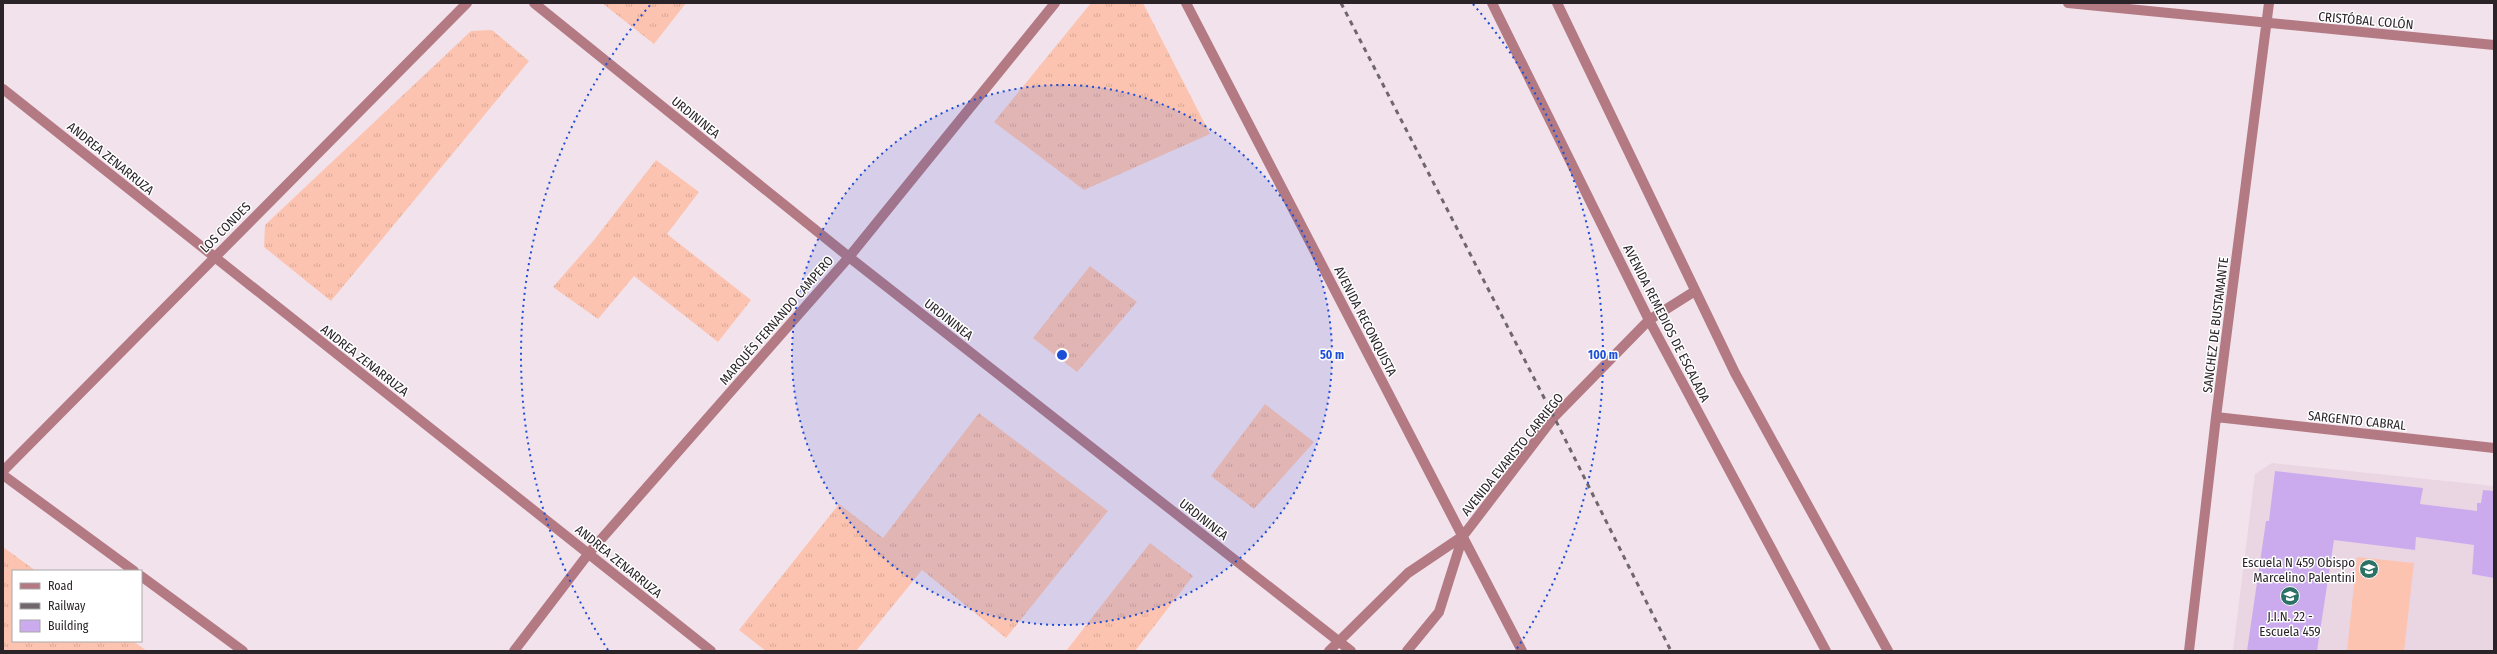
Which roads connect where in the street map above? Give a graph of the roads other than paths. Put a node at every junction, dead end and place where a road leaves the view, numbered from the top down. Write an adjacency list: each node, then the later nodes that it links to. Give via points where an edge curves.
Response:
1 (467, 3): 12 (street, LOS CONDES)
2 (534, 3): 13 (street, URDININEA)
3 (1055, 3): 13 (street, MARQUÉS FERNANDO CAMPERO)
4 (1186, 3): 20 (street, AVENIDA RECONQUISTA)
5 (1492, 3): 15 (street, AVENIDA REMEDIOS DE ESCALADA)
6 (1557, 3): 14 (street)
7 (2068, 3): 9 (street, CRISTÓBAL COLÓN)
8 (2269, 3): 9 (street, SANCHEZ DE BUSTAMANTE)
9 (2267, 23): 10 (street, CRISTÓBAL COLÓN); 16 (street, SANCHEZ DE BUSTAMANTE)
10 (2494, 45)
11 (3, 88): 12 (street, ANDREA ZENARRUZA)
12 (213, 257): 18 (street, LOS CONDES); 21 (street, ANDREA ZENARRUZA)
13 (849, 257): 21 (street, MARQUÉS FERNANDO CAMPERO); 24 (street, URDININEA)
14 (1695, 291): 15 (street, AVENIDA EVARISTO CARRIEGO); 33 (street, via 1735,373)
15 (1649, 320): 20 (street, AVENIDA EVARISTO CARRIEGO, via 1554,417); 32 (street, AVENIDA REMEDIOS DE ESCALADA)
16 (2216, 417): 17 (street, SARGENTO CABRAL); 34 (street, SANCHEZ DE BUSTAMANTE)
17 (2494, 448)
18 (3, 471)
19 (3, 475): 22 (street)
20 (1463, 536): 24 (street, AVENIDA EVARISTO CARRIEGO, via 1408,573); 30 (street, AVENIDA EVARISTO CARRIEGO, via 1439,612); 31 (street, AVENIDA RECONQUISTA)
21 (589, 553): 26 (street, MARQUÉS FERNANDO CAMPERO); 27 (street, ANDREA ZENARRUZA)
22 (133, 570)
23 (142, 577): 25 (street)
24 (1338, 640): 28 (street, AVENIDA EVARISTO CARRIEGO); 29 (street, URDININEA)
25 (243, 651)
26 (514, 651)
27 (711, 651)
28 (1329, 651)
29 (1351, 651)
30 (1407, 651)
31 (1522, 651)
32 (1826, 651)
33 (1888, 651)
34 (2189, 651)

